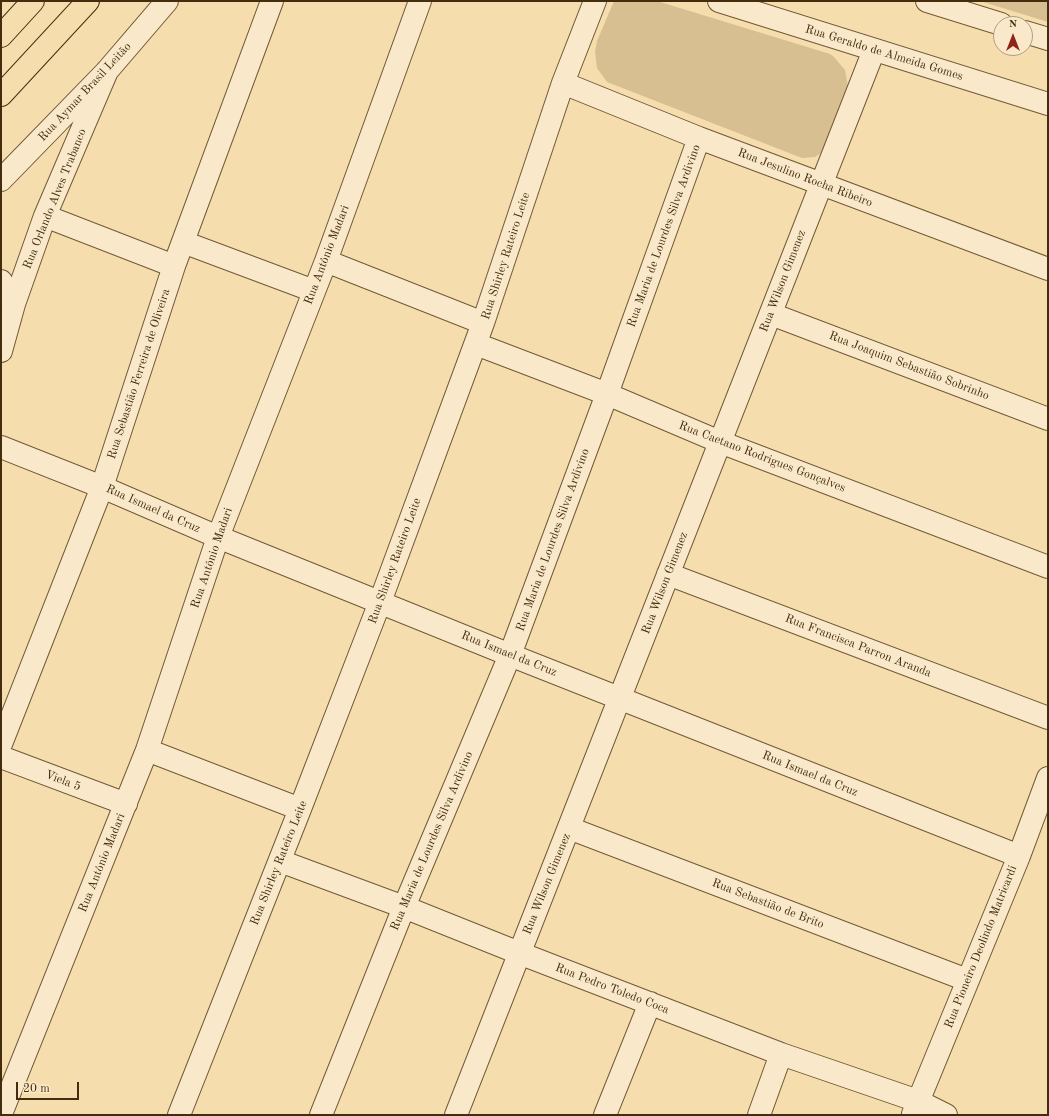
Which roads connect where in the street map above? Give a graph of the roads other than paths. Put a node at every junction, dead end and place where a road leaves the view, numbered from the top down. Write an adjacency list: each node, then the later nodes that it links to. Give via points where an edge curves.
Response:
1 (33, 1): 11 (main road)
2 (88, 1): 16 (main road)
3 (167, 1): 14 (street, Rua Aymar Brasil Leitão)
4 (420, 1): 23 (street, Rua Antônio Madari)
5 (595, 1): 15 (street, Rua Shirley Rateiro Leite)
6 (719, 1): 13 (street, Rua Geraldo de Almeida Gomes)
7 (927, 1): 9 (street)
8 (268, 3): 22 (street, Rua Sebastião Ferreira de Oliveira)
9 (993, 22)
10 (1033, 34): 12 (street)
11 (1, 36)
12 (1048, 39)
13 (874, 50): 17 (street, Rua Geraldo de Almeida Gomes); 20 (street, Rua Wilson Gimenez)
14 (107, 71): 19 (street, Rua Aymar Brasil Leitão); 21 (street, Rua Orlando Alves Trabanco)
15 (563, 83): 18 (street, Rua Jesulino Rocha Ribeiro); 30 (street, Rua Shirley Rateiro Leite)
16 (1, 95)
17 (1048, 104)
18 (699, 138): 20 (street, Rua Jesulino Rocha Ribeiro); 33 (street, Rua Maria de Lourdes Silva Ardivino)
19 (1, 180)
20 (821, 185): 25 (street, Rua Jesulino Rocha Ribeiro); 29 (street, Rua Wilson Gimenez)
21 (45, 216): 24 (street); 28 (street, Rua Orlando Alves Trabanco)
22 (183, 242): 24 (street, Rua Sebastião Ferreira de Oliveira); 27 (street)
23 (326, 261): 27 (street, Rua Antônio Madari); 30 (street)
24 (174, 266): 37 (street, Rua Sebastião Ferreira de Oliveira)
25 (1048, 269)
26 (1, 281): 28 (street)
27 (314, 291): 38 (street, Rua Antônio Madari)
28 (14, 304): 32 (street, Rua Orlando Alves Trabanco)
29 (770, 314): 34 (street, Rua Joaquim Sebastião Sobrinho); 35 (street, Rua Wilson Gimenez)
30 (483, 323): 31 (street, Rua Shirley Rateiro Leite)
31 (476, 344): 33 (street, Rua Caetano Rodrigues Gonçalves); 41 (street, Rua Shirley Rateiro Leite)
32 (1, 351)
33 (607, 394): 35 (street, Rua Caetano Rodrigues Gonçalves); 42 (street, Rua Maria de Lourdes Silva Ardivino)
34 (1048, 419)
35 (720, 442): 39 (street, Rua Caetano Rodrigues Gonçalves); 40 (street, Rua Wilson Gimenez)
36 (1, 447): 37 (street, Rua Ismael da Cruz)
37 (102, 487): 38 (street, Rua Ismael da Cruz); 45 (street, Rua Sebastião Ferreira de Oliveira)
38 (218, 537): 41 (street, Rua Ismael da Cruz); 46 (street, Rua Antônio Madari)
39 (1048, 567)
40 (668, 574): 43 (street, Rua Wilson Gimenez); 44 (street, Rua Francisca Parron Aranda)
41 (380, 602): 42 (street, Rua Ismael da Cruz); 50 (street, Rua Shirley Rateiro Leite)
42 (510, 655): 43 (street, Rua Ismael da Cruz); 54 (street, Rua Maria de Lourdes Silva Ardivino)
43 (620, 698): 51 (street, Rua Wilson Gimenez); 52 (street, Rua Ismael da Cruz)
44 (1048, 718)
45 (1, 744)
46 (147, 750): 49 (street, Rua Antônio Madari); 50 (street)
47 (1, 757): 49 (street, Viela 5)
48 (1048, 778): 52 (street, Rua Pioneiro Deolindo Matricardi)
49 (126, 804): 60 (street, Rua Antônio Madari)
50 (300, 809): 53 (street, Rua Shirley Rateiro Leite)
51 (569, 828): 55 (street, Rua Wilson Gimenez); 56 (street, Rua Sebastião de Brito)
52 (1019, 856): 56 (street, Rua Pioneiro Deolindo Matricardi)
53 (280, 861): 54 (street, Rua Pedro Toledo Coca); 61 (street, Rua Shirley Rateiro Leite)
54 (404, 907): 55 (street, Rua Pedro Toledo Coca); 62 (street, Rua Maria de Lourdes Silva Ardivino)
55 (519, 954): 57 (street, Rua Pedro Toledo Coca); 63 (street, Rua Wilson Gimenez)
56 (967, 980): 59 (street, Rua Pioneiro Deolindo Matricardi)
57 (650, 1003): 58 (street, Rua Pedro Toledo Coca); 64 (street)
58 (782, 1054): 59 (street, Rua Pedro Toledo Coca); 65 (street)
59 (915, 1108): 66 (street, Rua Pedro Toledo Coca)
60 (1, 1114)
61 (179, 1115)
62 (321, 1115)
63 (456, 1115)
64 (605, 1115)
65 (759, 1115)
66 (946, 1115)

